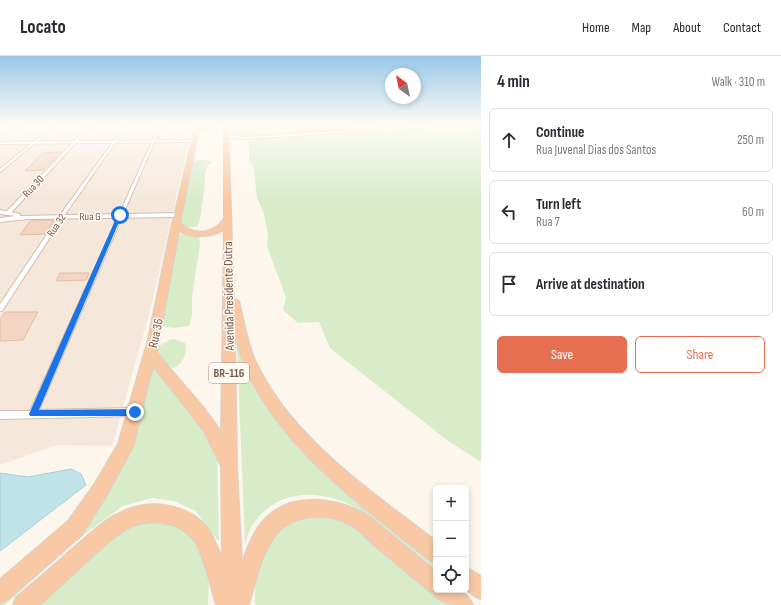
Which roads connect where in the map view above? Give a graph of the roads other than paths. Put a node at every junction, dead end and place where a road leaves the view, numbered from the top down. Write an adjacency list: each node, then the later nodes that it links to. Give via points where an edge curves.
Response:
1 (26, 150): 7 (street)
2 (68, 150): 9 (street, Rua 30)
3 (110, 150): 11 (street, Rua 32)
4 (149, 150): 10 (street)
5 (191, 150): 13 (highway, Rua 36)
6 (226, 150): 14 (highway, Avenida Presidente Dutra / BR-116)
7 (0, 171)
8 (0, 212): 9 (street)
9 (8, 214): 12 (street)
10 (120, 215): 11 (street, Rua G); 13 (street, Rua G); 20 (street)
11 (62, 216): 12 (street, Rua G); 17 (street, Rua 32)
12 (27, 217): 15 (street)
13 (177, 219): 14 (highway, via 179,228 186,232 207,233 223,227); 18 (highway, Rua 36)
14 (227, 219): 16 (highway, Avenida Presidente Dutra / BR-116)
15 (0, 220)
16 (229, 277): 22 (highway, Avenida Presidente Dutra / BR-116); 23 (highway, via 249,361 259,381 285,419 336,472)
17 (0, 309)
18 (151, 353): 19 (highway, Rua 36); 22 (highway, via 168,378 204,418 219,443)
19 (135, 412): 20 (street); 27 (highway, Rua 36, via 125,447 101,489 74,528)
20 (33, 414): 21 (street)
21 (0, 415)
22 (229, 468): 31 (highway, BR-116)
23 (433, 551)
24 (469, 579): 26 (highway)
25 (433, 582): 32 (highway, via 358,520 327,508 309,508 296,510 279,518 267,530 251,563)
26 (481, 589)
27 (0, 593)
28 (447, 593): 33 (highway)
29 (24, 605): 30 (highway, via 104,534 126,520 160,513 178,517 192,525 202,536)
30 (227, 605)
31 (233, 605)
32 (238, 605)
33 (462, 605)

